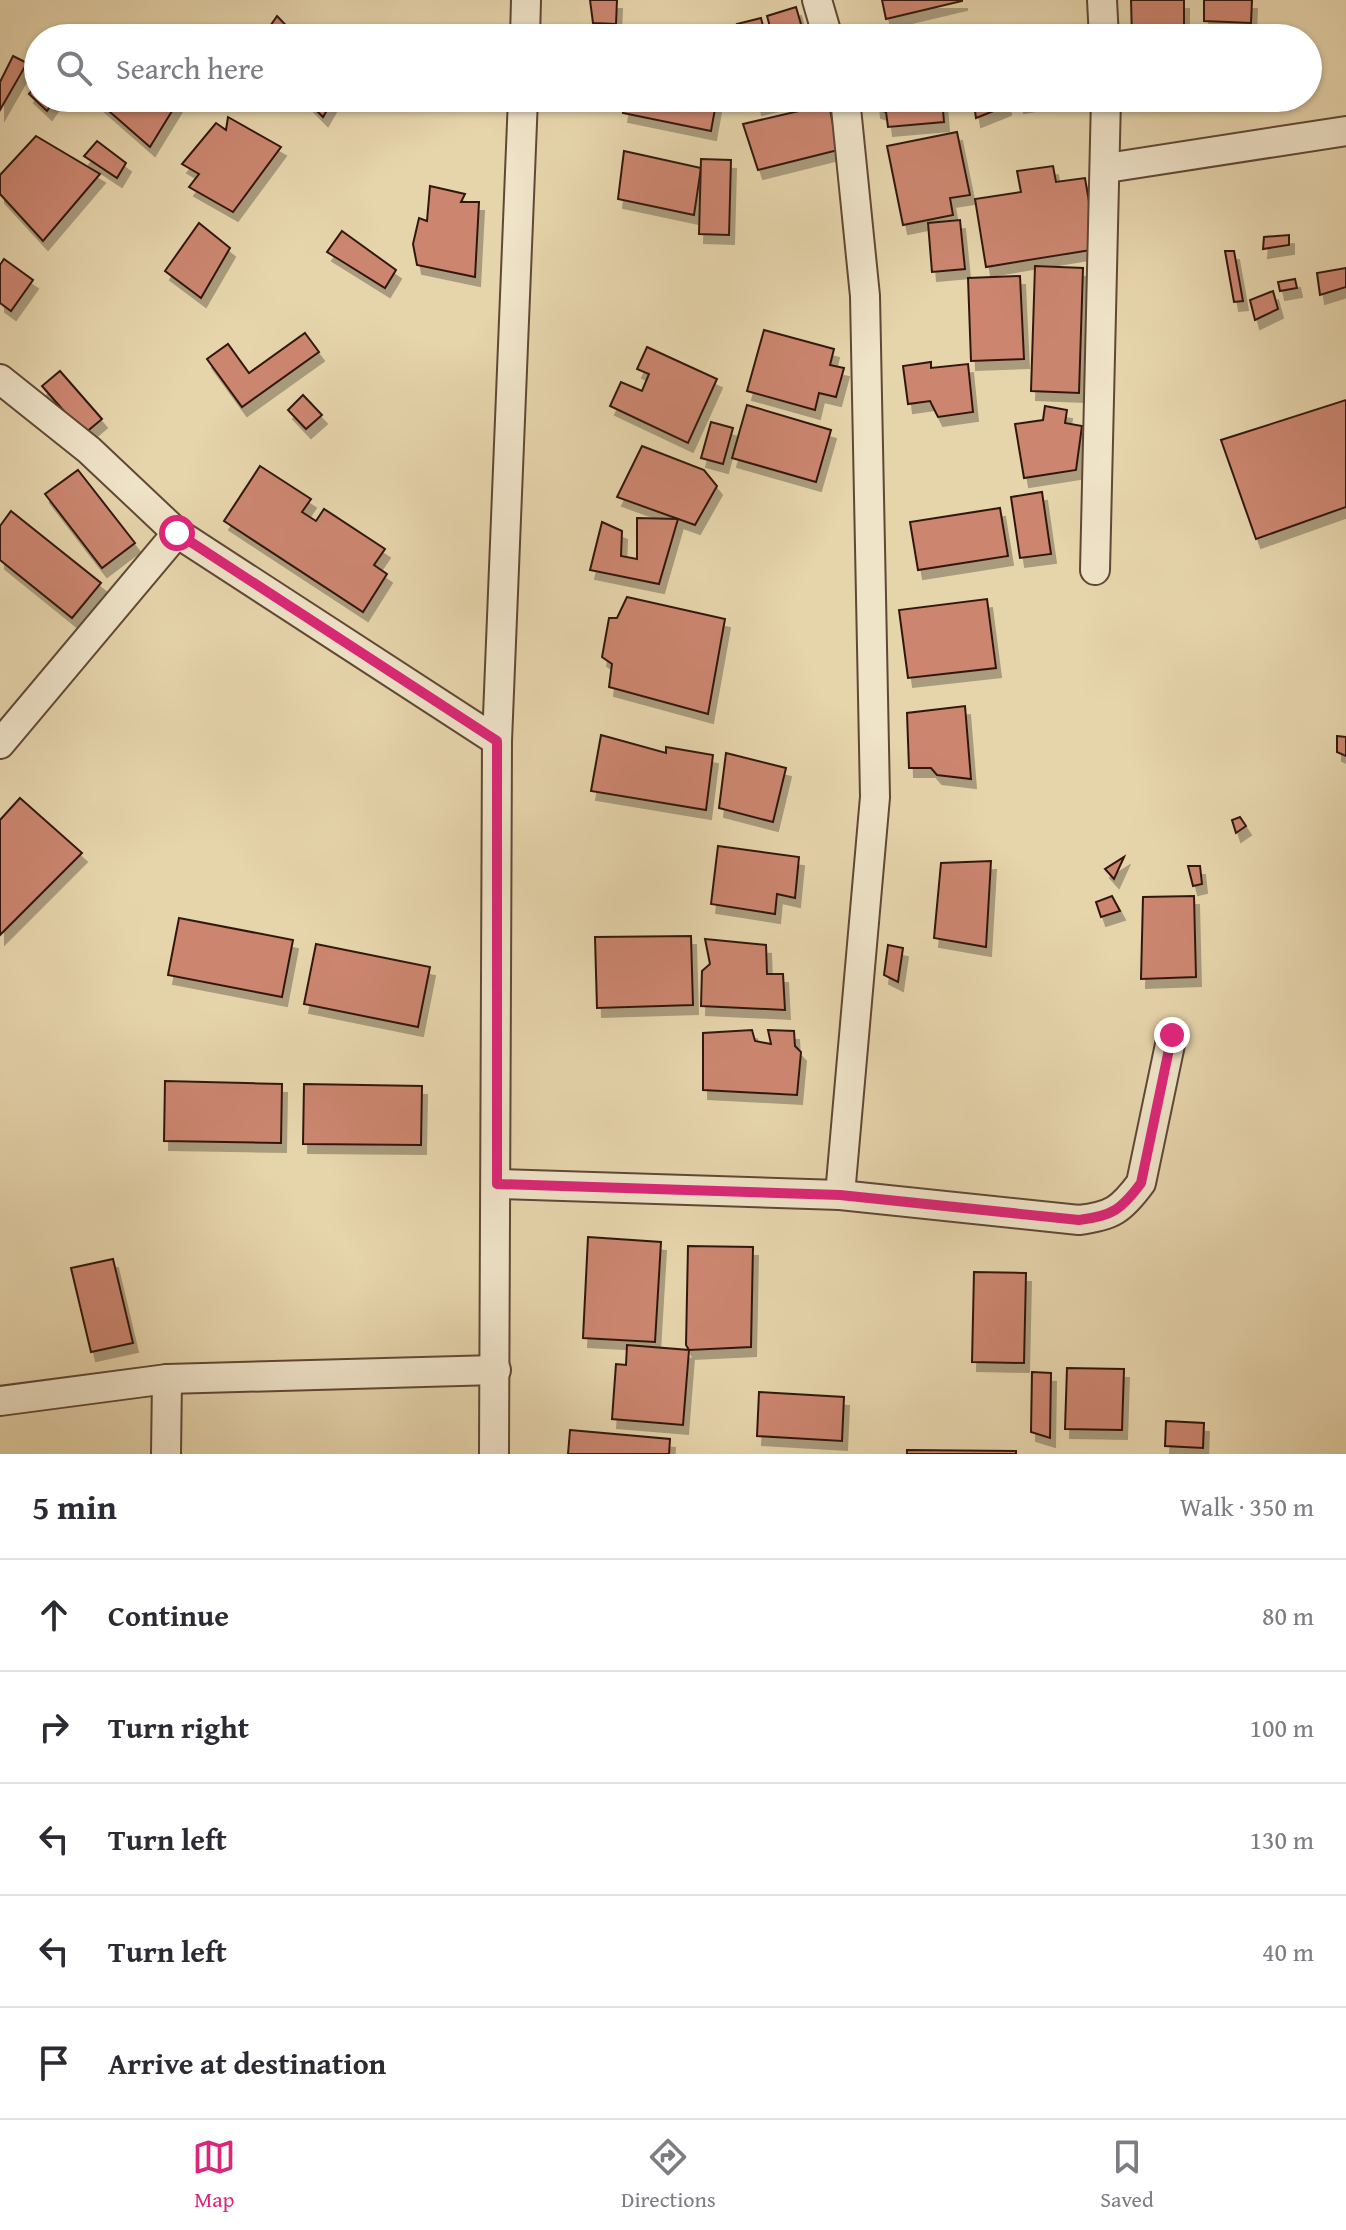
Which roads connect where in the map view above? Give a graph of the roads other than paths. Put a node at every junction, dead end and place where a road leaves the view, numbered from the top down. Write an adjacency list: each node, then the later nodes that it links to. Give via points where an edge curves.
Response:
1 (526, 0): 4 (street)
2 (817, 0): 5 (street)
3 (1102, 0): 6 (street)
4 (525, 24)
5 (824, 24)
6 (1103, 24)
7 (522, 112): 15 (street)
8 (846, 112): 19 (street, via 865,296 875,797)
9 (1106, 112): 11 (street)
10 (1346, 131): 11 (street)
11 (1107, 168): 14 (street)
12 (0, 379): 13 (street, via 89,450)
13 (177, 533): 15 (street); 16 (street)
14 (1095, 570)
15 (497, 741): 18 (street)
16 (0, 744)
17 (1172, 1035): 19 (street, via 1141,1183 1108,1216 1079,1220)
18 (497, 1184): 19 (street); 20 (street)
19 (840, 1195)
20 (496, 1370): 21 (street); 24 (street)
21 (167, 1379): 22 (street); 23 (street)
22 (0, 1401)
23 (166, 1454)
24 (494, 1454)

